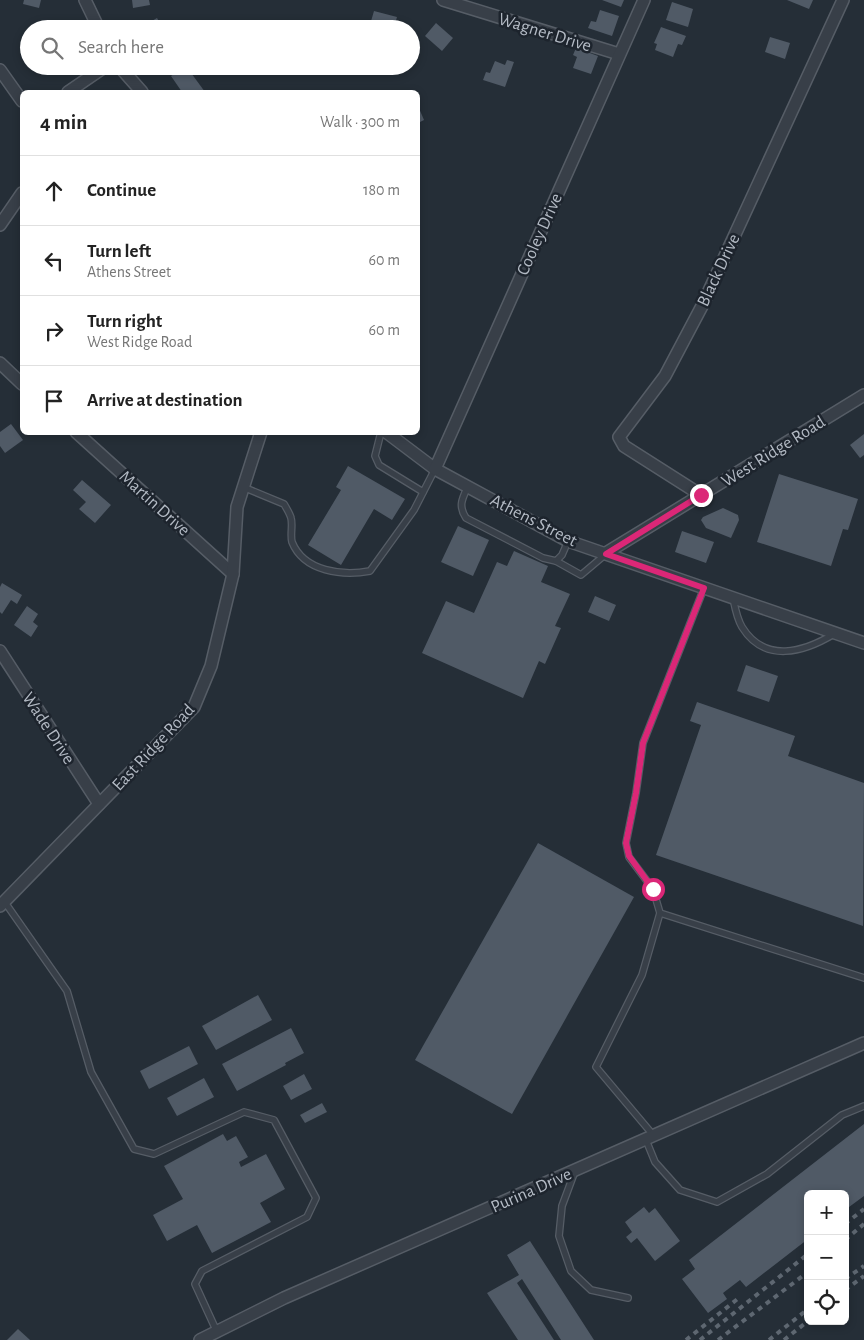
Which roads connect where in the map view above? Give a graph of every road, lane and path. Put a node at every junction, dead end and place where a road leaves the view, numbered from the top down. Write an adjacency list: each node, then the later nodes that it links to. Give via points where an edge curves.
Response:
1 (85, 0): 5 (street)
2 (443, 0): 6 (street, Wagner Drive)
3 (644, 0): 6 (street, Cooley Drive)
4 (843, 0): 26 (street, Black Drive, via 702,306 665,376 619,438 624,446)
5 (95, 20)
6 (620, 54): 22 (street, Cooley Drive)
7 (0, 70): 12 (street)
8 (93, 75): 10 (street)
9 (127, 75): 11 (street)
10 (71, 90)
11 (140, 90)
12 (20, 98)
13 (20, 196): 14 (street)
14 (0, 225)
15 (0, 363): 16 (street)
16 (20, 382)
17 (864, 395): 26 (street, West Ridge Road)
18 (79, 435): 30 (street, Martin Drive)
19 (260, 435): 24 (street, East Ridge Road)
20 (380, 435): 25 (lane, via 375,456 380,465)
21 (390, 435): 22 (street, Athens Street)
22 (435, 469): 23 (street, Athens Street); 25 (lane)
23 (468, 486): 27 (street, Athens Street); 29 (lane, via 461,501 461,510 466,518)
24 (243, 487): 25 (lane, via 284,504 292,519 292,540 299,553 333,573 370,571 414,510); 30 (street, East Ridge Road, via 237,508)
25 (423, 492)
26 (701, 495): 28 (street, West Ridge Road)
27 (568, 541): 28 (street, Athens Street); 29 (lane)
28 (606, 554): 29 (lane, via 581,575); 31 (street, Athens Street)
29 (556, 562)
30 (233, 574): 36 (street, East Ridge Road, via 211,666 194,707)
31 (704, 588): 32 (street, Athens Street); 38 (lane, via 643,743 626,843 629,856 653,889)
32 (732, 598): 33 (street, Athens Street); 33 (lane, via 743,629 757,643 776,651 803,650)
33 (836, 633): 34 (street, Athens Street)
34 (864, 643)
35 (0, 651): 36 (street, Wade Drive)
36 (99, 804): 37 (street, East Ridge Road)
37 (1, 902): 45 (lane, via 67,991 91,1072 134,1149 154,1154 244,1112 274,1120 316,1198 307,1217 202,1271 196,1284)
38 (660, 913): 39 (lane); 42 (lane, via 642,976 596,1067)
39 (864, 978)
40 (864, 1043): 42 (street, Purina Drive)
41 (864, 1106): 42 (lane, via 842,1115 767,1174 717,1202 680,1190 656,1162)
42 (650, 1138): 43 (street, Purina Drive)
43 (575, 1171): 44 (lane, via 562,1206 559,1236 571,1271 591,1290); 45 (street, Purina Drive, via 284,1298)
44 (628, 1298)
45 (217, 1332): 46 (street, Purina Drive)
46 (200, 1340)

